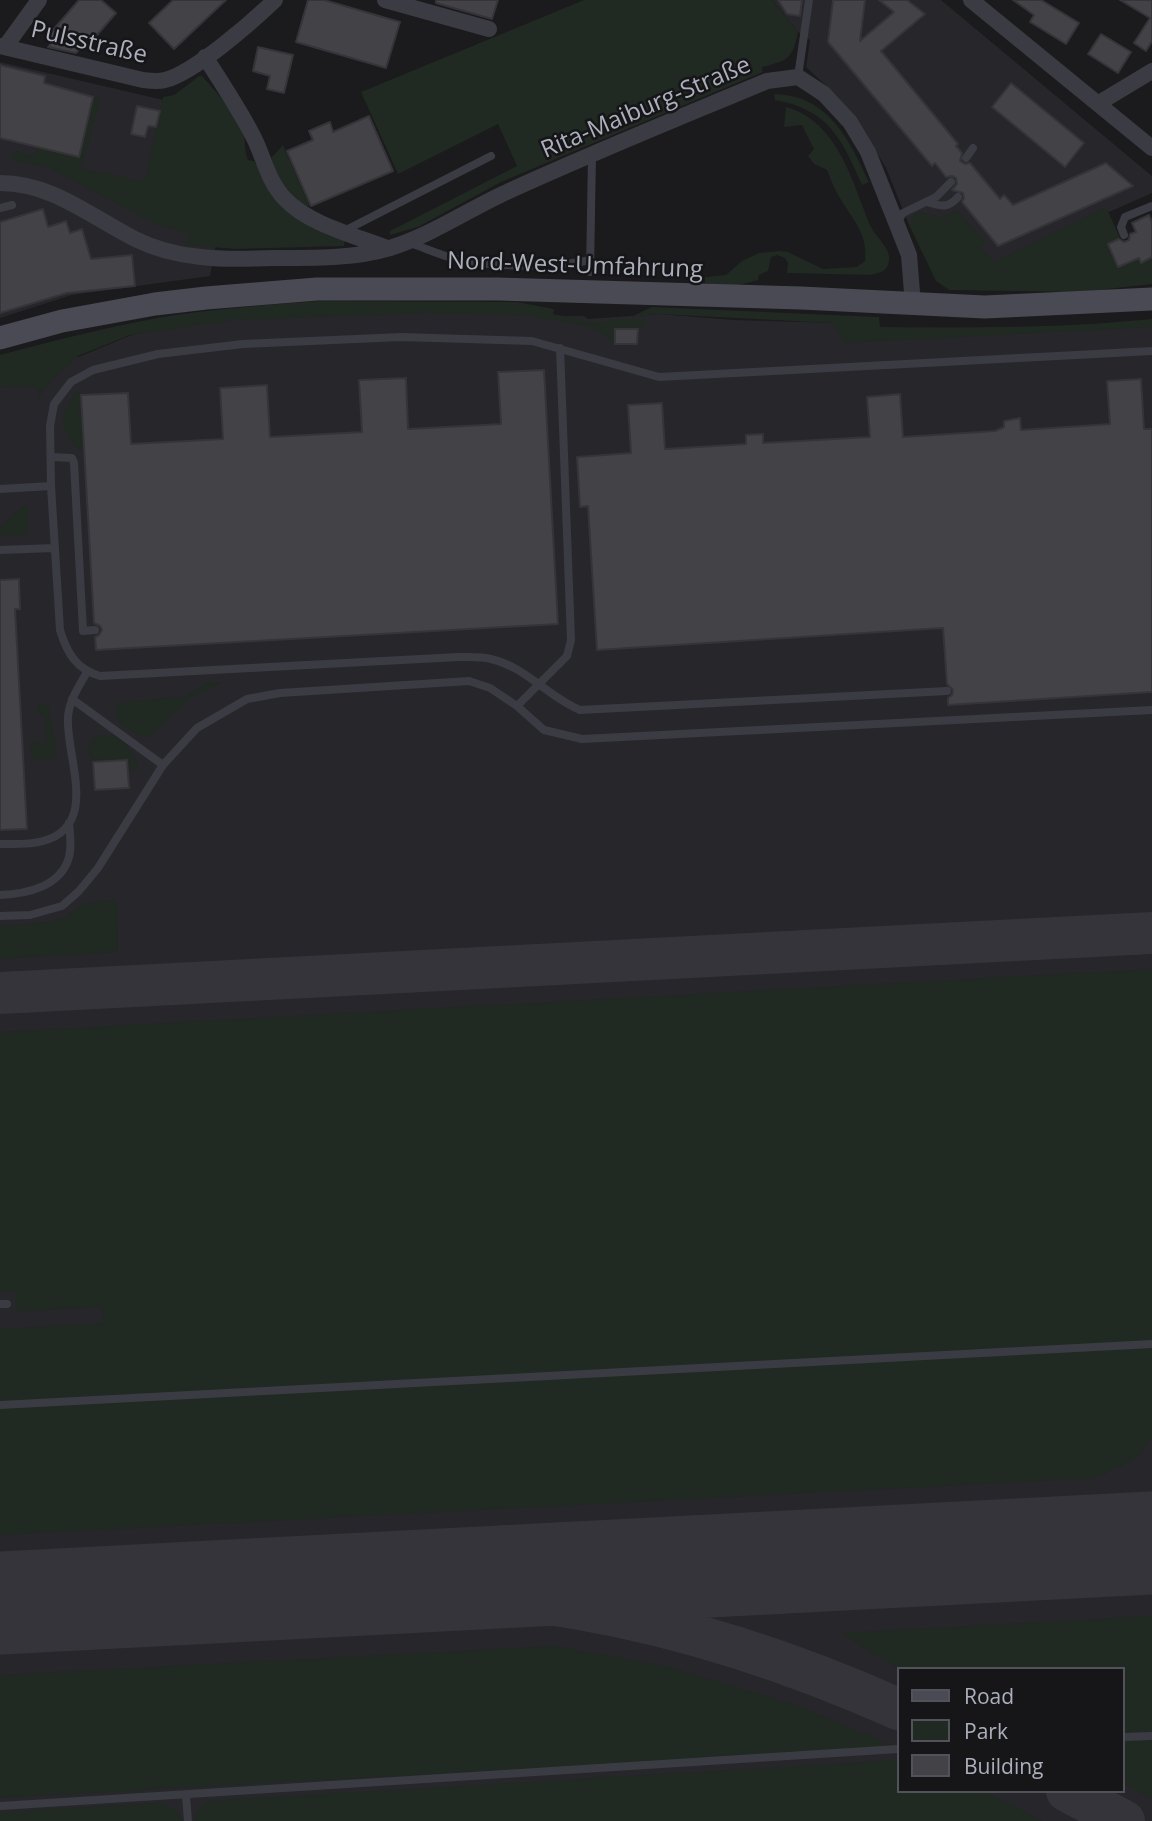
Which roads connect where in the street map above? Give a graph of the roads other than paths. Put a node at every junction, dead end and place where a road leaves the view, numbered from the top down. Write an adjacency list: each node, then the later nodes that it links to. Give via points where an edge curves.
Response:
1 (39, 0): 7 (street)
2 (275, 0): 8 (street, Pulsstraße)
3 (385, 0): 6 (street)
4 (809, 0): 10 (lane)
5 (971, 0): 11 (street)
6 (489, 29)
7 (2, 47): 8 (street, Pulsstraße, via 156,81 177,76)
8 (205, 57): 25 (street, via 285,200 302,213)
9 (1152, 71): 11 (street)
10 (798, 77): 14 (street, Rita-Maiburg-Straße, via 767,81); 24 (street, via 824,94 850,122 868,152)
11 (1098, 103): 13 (street)
12 (973, 148): 16 (lane)
13 (1152, 148)
14 (592, 155): 27 (street, Rita-Maiburg-Straße); 29 (lane)
15 (491, 156): 25 (lane)
16 (966, 158)
17 (951, 182): 20 (lane)
18 (0, 183): 28 (street, Rita-Maiburg-Straße, via 40,189 135,239 185,255 319,258)
19 (958, 197): 20 (lane, via 951,205)
20 (927, 202): 24 (lane, via 902,213)
21 (12, 205): 23 (lane)
22 (1152, 206): 26 (lane, via 1125,216)
23 (0, 208)
24 (896, 224): 32 (street, via 909,255)
25 (344, 231): 28 (street)
26 (1124, 235)
27 (407, 242): 28 (street, Rita-Maiburg-Straße); 29 (lane, via 456,259 573,264)
28 (387, 248)
29 (590, 260): 30 (lane)
30 (590, 272)
31 (1152, 299): 32 (main road, Nord-West-Umfahrung, via 985,307)
32 (913, 305): 33 (main road, Nord-West-Umfahrung, via 498,289 317,289 155,304)
33 (0, 338)
34 (560, 348): 35 (lane, via 659,377); 36 (lane, via 532,341 401,337 243,344 158,354 93,370 71,382 54,404); 43 (lane, via 571,640 568,656)
35 (1152, 351)
36 (51, 457): 37 (lane); 41 (lane, via 72,458 74,463 83,631)
37 (51, 486): 38 (lane); 39 (lane)
38 (0, 489)
39 (54, 548): 40 (lane); 42 (lane, via 60,630 71,656)
40 (0, 550)
41 (95, 630)
42 (87, 672): 43 (lane, via 100,676 458,657 490,658 516,668); 45 (lane)
43 (540, 685): 44 (lane, via 580,710); 46 (lane)
44 (947, 691)
45 (72, 699): 48 (lane); 49 (lane, via 68,717 77,800)
46 (517, 706): 47 (lane, via 544,730 582,739); 48 (lane, via 469,681 281,693 247,699 222,712 197,728)
47 (1152, 710)
48 (163, 765): 52 (lane, via 79,891 62,906 30,915)
49 (69, 823): 50 (lane, via 62,832 41,842); 51 (lane, via 70,856 59,875 24,894)
50 (0, 844)
51 (0, 895)
52 (0, 916)
53 (1152, 1345): 54 (lane)
54 (0, 1405)
55 (1152, 1736): 56 (lane)
56 (1124, 1737)
57 (897, 1749): 58 (lane)
58 (186, 1796): 59 (lane); 60 (lane)
59 (0, 1806)
60 (188, 1821)

